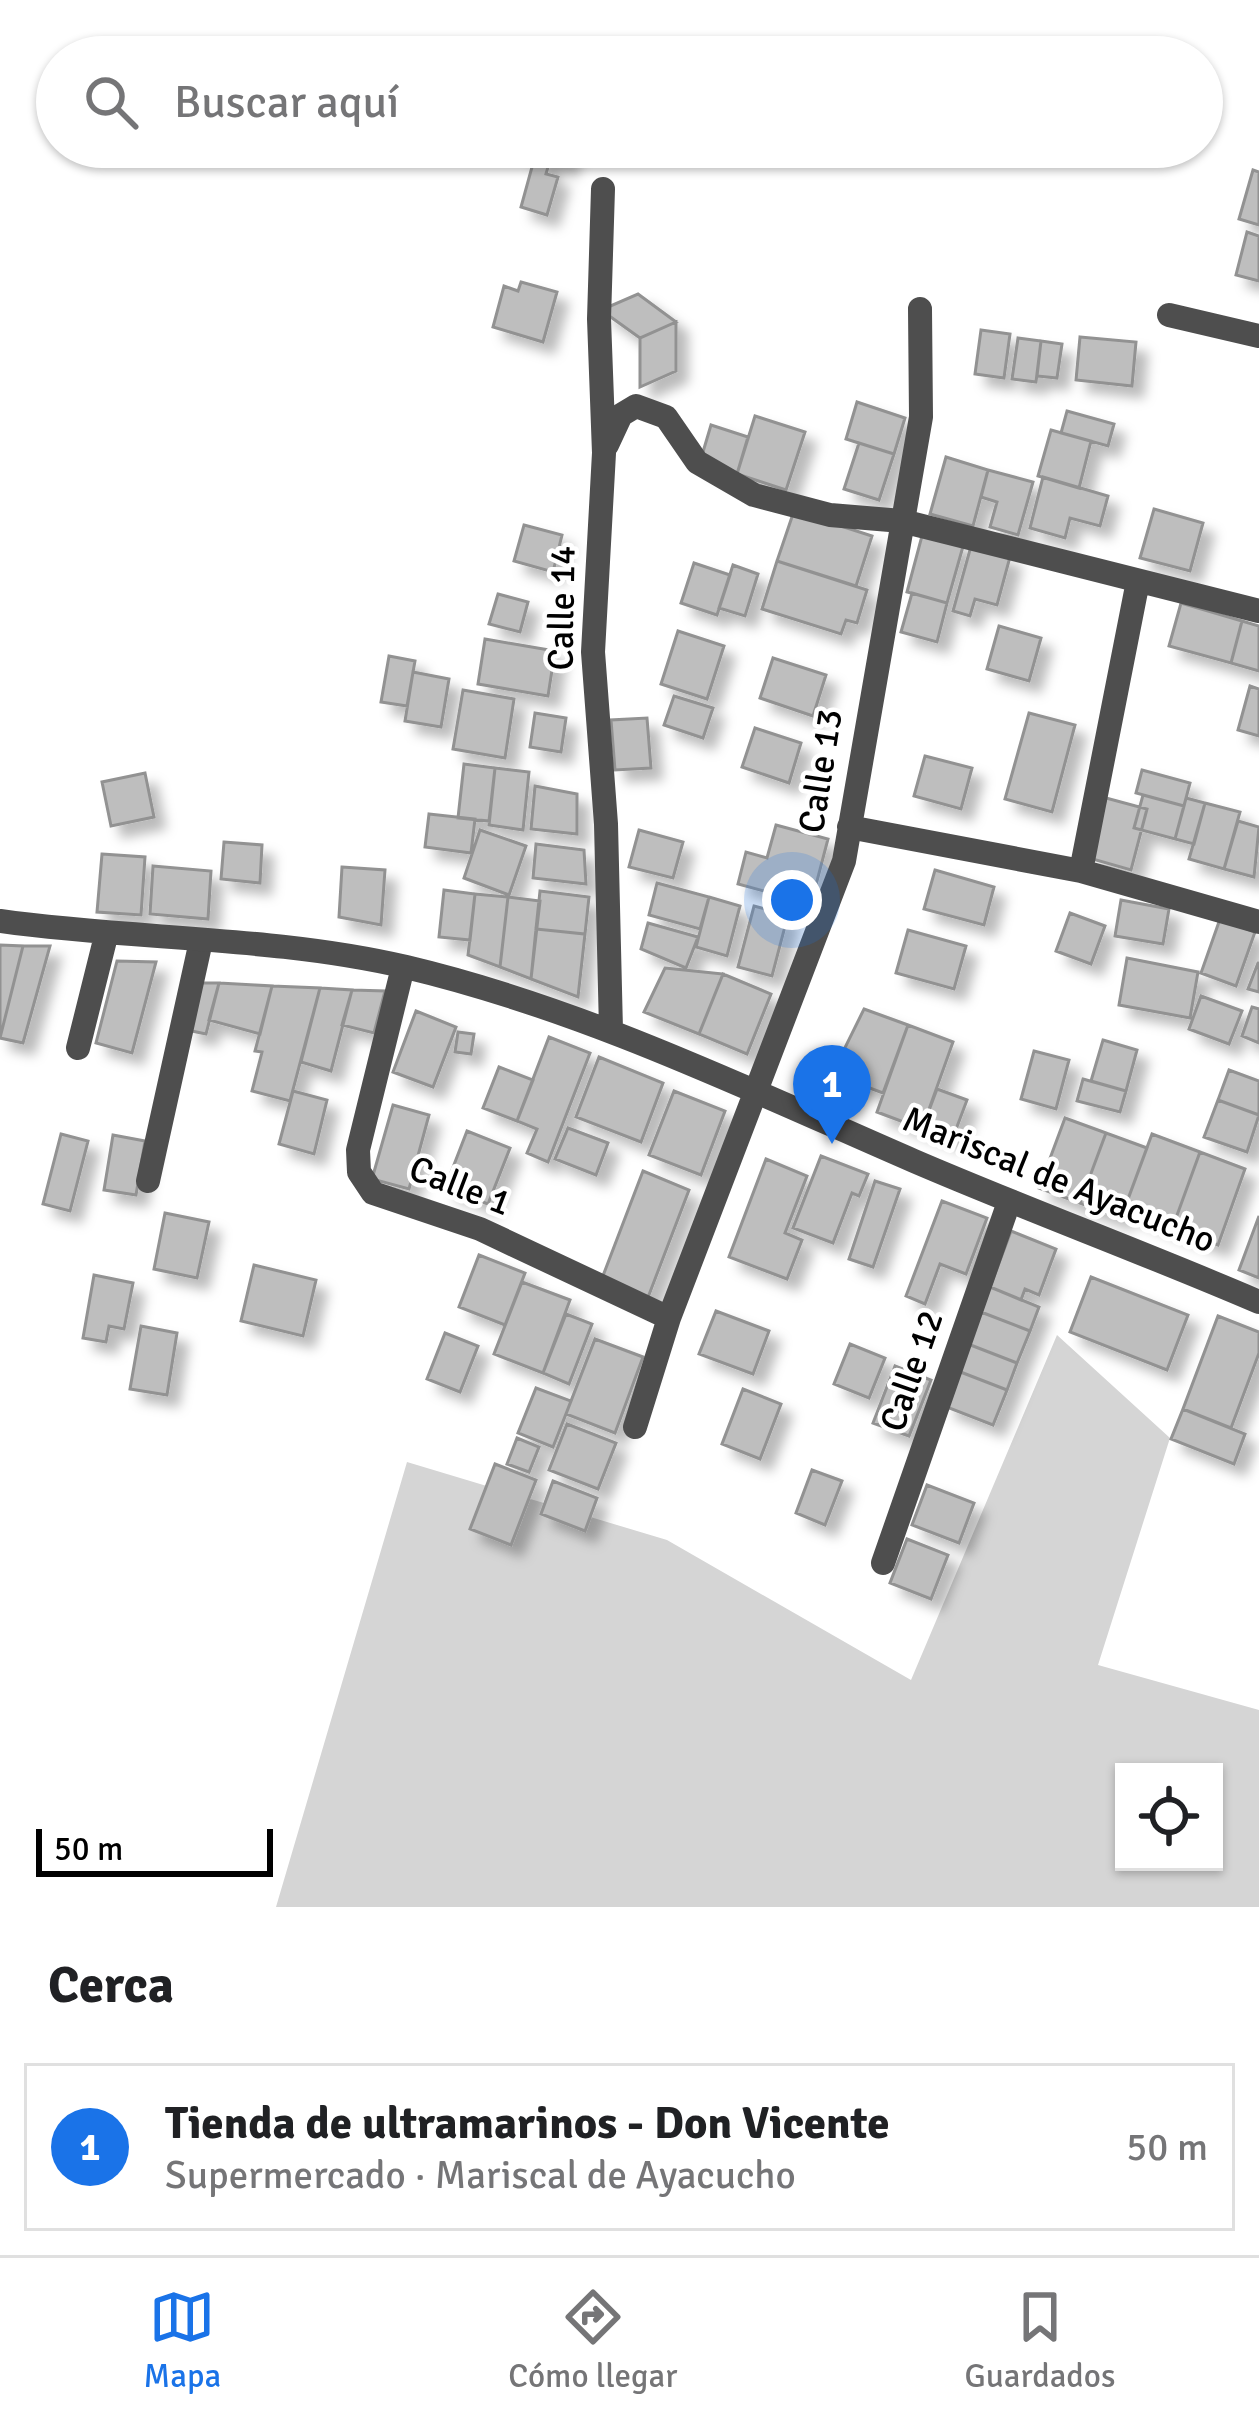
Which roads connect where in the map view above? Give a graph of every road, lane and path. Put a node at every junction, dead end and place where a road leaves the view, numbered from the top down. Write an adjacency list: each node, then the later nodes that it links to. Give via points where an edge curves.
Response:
1 (603, 189): 5 (street, Calle 14)
2 (920, 309): 6 (street, Calle 13, via 921,417)
3 (1169, 316): 4 (street)
4 (1259, 336)
5 (604, 453): 6 (street, via 620,416 636,406 666,417 697,462 754,495 830,515); 16 (street, Calle 14, via 593,652)
6 (902, 521): 7 (street); 9 (street, Calle 13)
7 (1138, 581): 8 (street); 10 (street)
8 (1259, 611)
9 (849, 827): 10 (street); 18 (street, Calle 13)
10 (1081, 871): 12 (street)
11 (0, 921): 13 (street, Mariscal de Ayacucho)
12 (1259, 922)
13 (106, 936): 14 (street, Mariscal de Ayacucho); 17 (street)
14 (201, 941): 15 (street, Mariscal de Ayacucho); 19 (street)
15 (403, 967): 16 (street, Mariscal de Ayacucho); 22 (street, Calle 1, via 358,1150 359,1172 373,1193 480,1229)
16 (611, 1030): 18 (street, Mariscal de Ayacucho)
17 (78, 1048)
18 (758, 1093): 20 (street, Mariscal de Ayacucho); 22 (street, Calle 13)
19 (148, 1181)
20 (1009, 1202): 21 (street, Mariscal de Ayacucho); 24 (street, Calle 12)
21 (1259, 1302)
22 (669, 1318): 23 (street, Calle 13)
23 (635, 1427)
24 (883, 1563)

